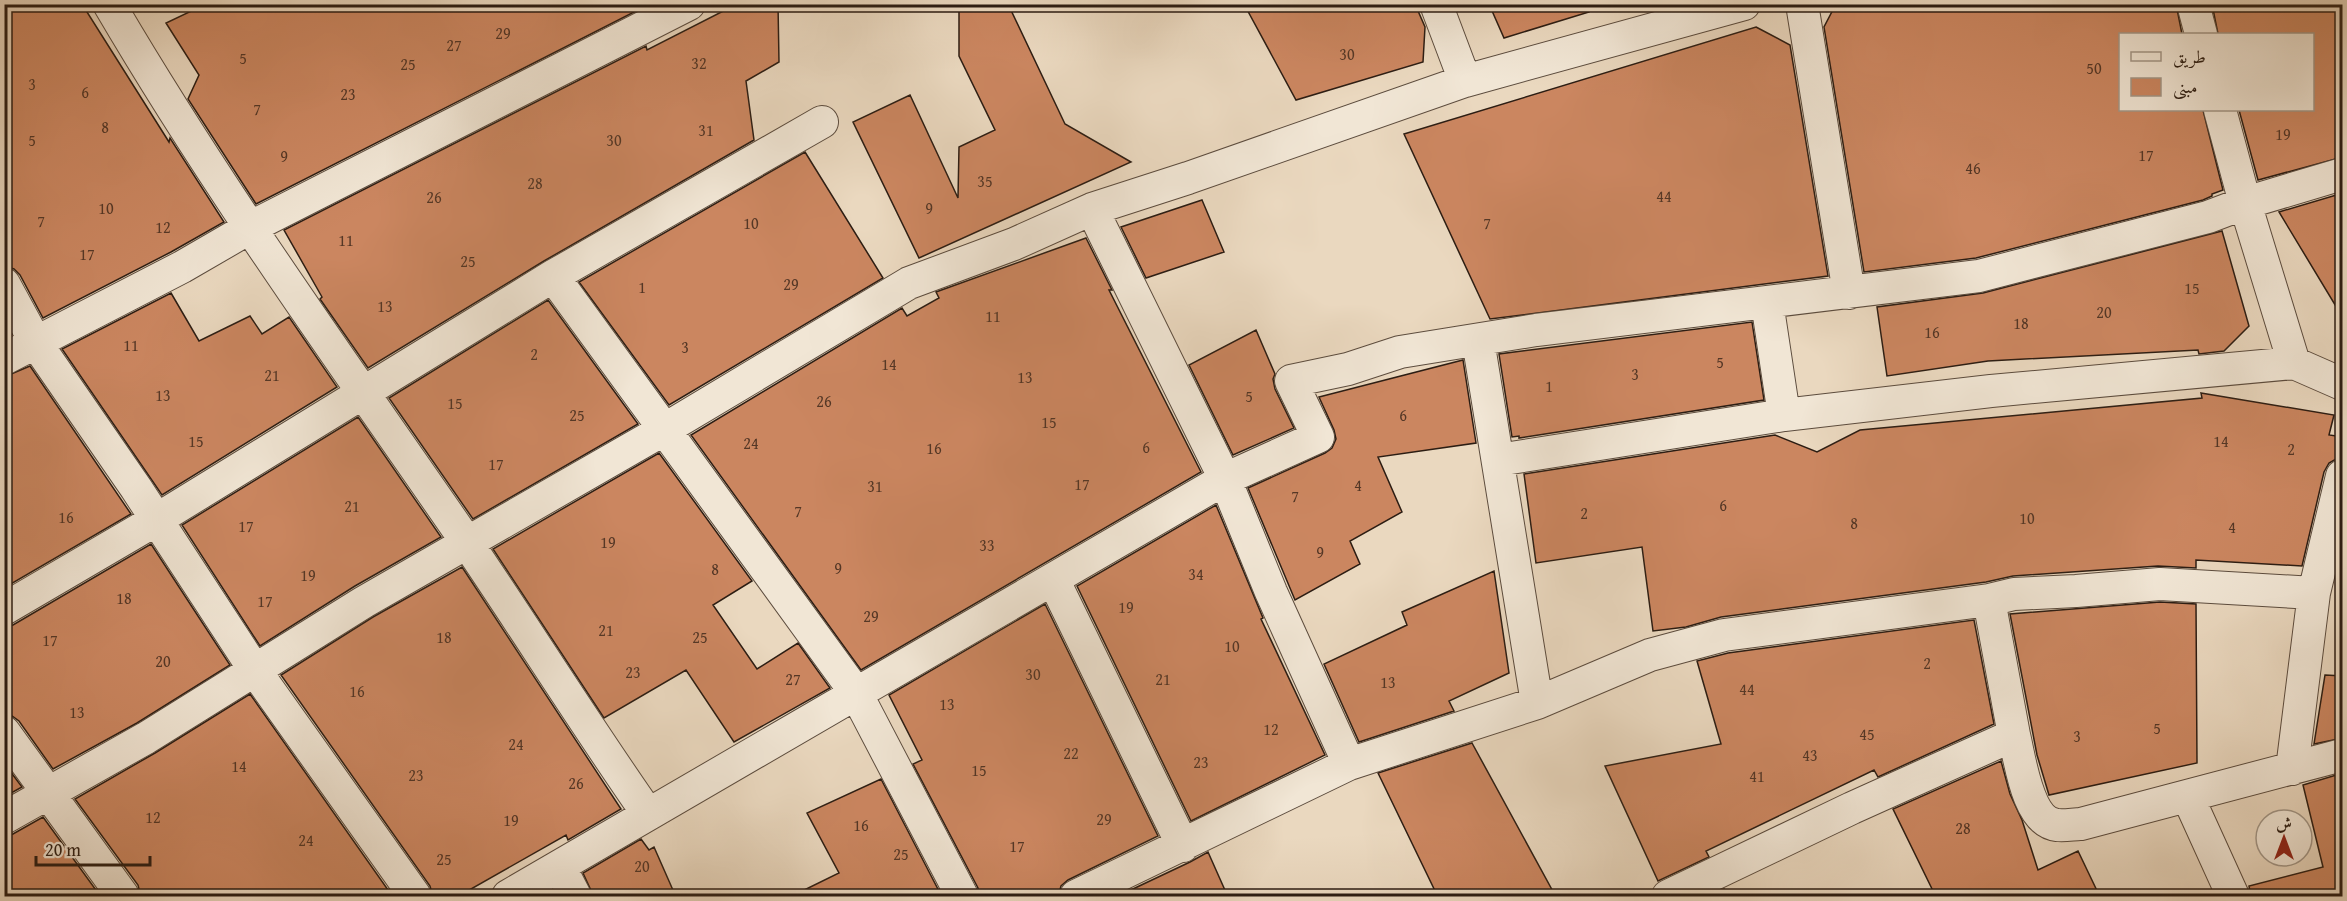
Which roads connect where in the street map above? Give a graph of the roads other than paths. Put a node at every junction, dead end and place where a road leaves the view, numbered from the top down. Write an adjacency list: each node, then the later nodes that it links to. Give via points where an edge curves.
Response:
1 (109, 4): 14 (street, via 190,138)
2 (689, 4): 14 (street)
3 (1436, 4): 8 (street)
4 (1744, 4): 8 (street)
5 (1802, 4): 17 (street)
6 (2193, 4): 7 (street)
7 (2201, 33)
8 (1465, 81): 13 (street)
9 (2220, 111): 12 (street)
10 (822, 122): 15 (street)
11 (2343, 174): 12 (street)
12 (2245, 203): 17 (street, via 2208,217 1978,276); 22 (street)
13 (1092, 209): 26 (street, via 1014,244 909,283); 29 (street)
14 (251, 227): 20 (street); 24 (street)
15 (553, 276): 24 (street); 26 (street)
16 (4, 284): 20 (street)
17 (1849, 293): 18 (street)
18 (1767, 302): 19 (street); 25 (street)
19 (1478, 340): 27 (street); 29 (street, via 1400,352 1348,369 1291,381 1318,437)
20 (36, 343): 21 (street); 30 (street)
21 (4, 358)
22 (2294, 363): 23 (street); 25 (street)
23 (2343, 384)
24 (363, 394): 30 (street); 31 (street)
25 (1784, 415): 27 (street)
26 (665, 429): 31 (street); 37 (street)
27 (1498, 460): 38 (street)
28 (2343, 476): 33 (street)
29 (1225, 479): 32 (street); 42 (street)
30 (156, 520): 35 (street); 36 (street)
31 (467, 544): 36 (street); 46 (street)
32 (1053, 579): 37 (street); 48 (street)
33 (2314, 593): 34 (street, via 2160,584 2014,594); 43 (street)
34 (1989, 600): 38 (street, via 1724,635 1650,655); 40 (street)
35 (4, 609)
36 (254, 669): 44 (street); 52 (street)
37 (856, 693): 46 (street); 55 (street)
38 (1537, 703): 42 (street)
39 (4, 732): 44 (street)
40 (2014, 735): 45 (street, via 2029,797 2039,813 2056,825 2081,824); 57 (street)
41 (2343, 755): 43 (street)
42 (1349, 764): 48 (street)
43 (2292, 769): 45 (street)
44 (49, 795): 47 (street); 51 (street)
45 (2188, 796): 50 (street)
46 (648, 813): 49 (street)
47 (4, 818)
48 (1184, 846): 56 (street)
49 (560, 867): 53 (street); 54 (street)
50 (2228, 895)
51 (123, 897)
52 (416, 897)
53 (508, 897)
54 (575, 897)
55 (962, 897)
56 (1076, 897)
57 (1668, 897)

